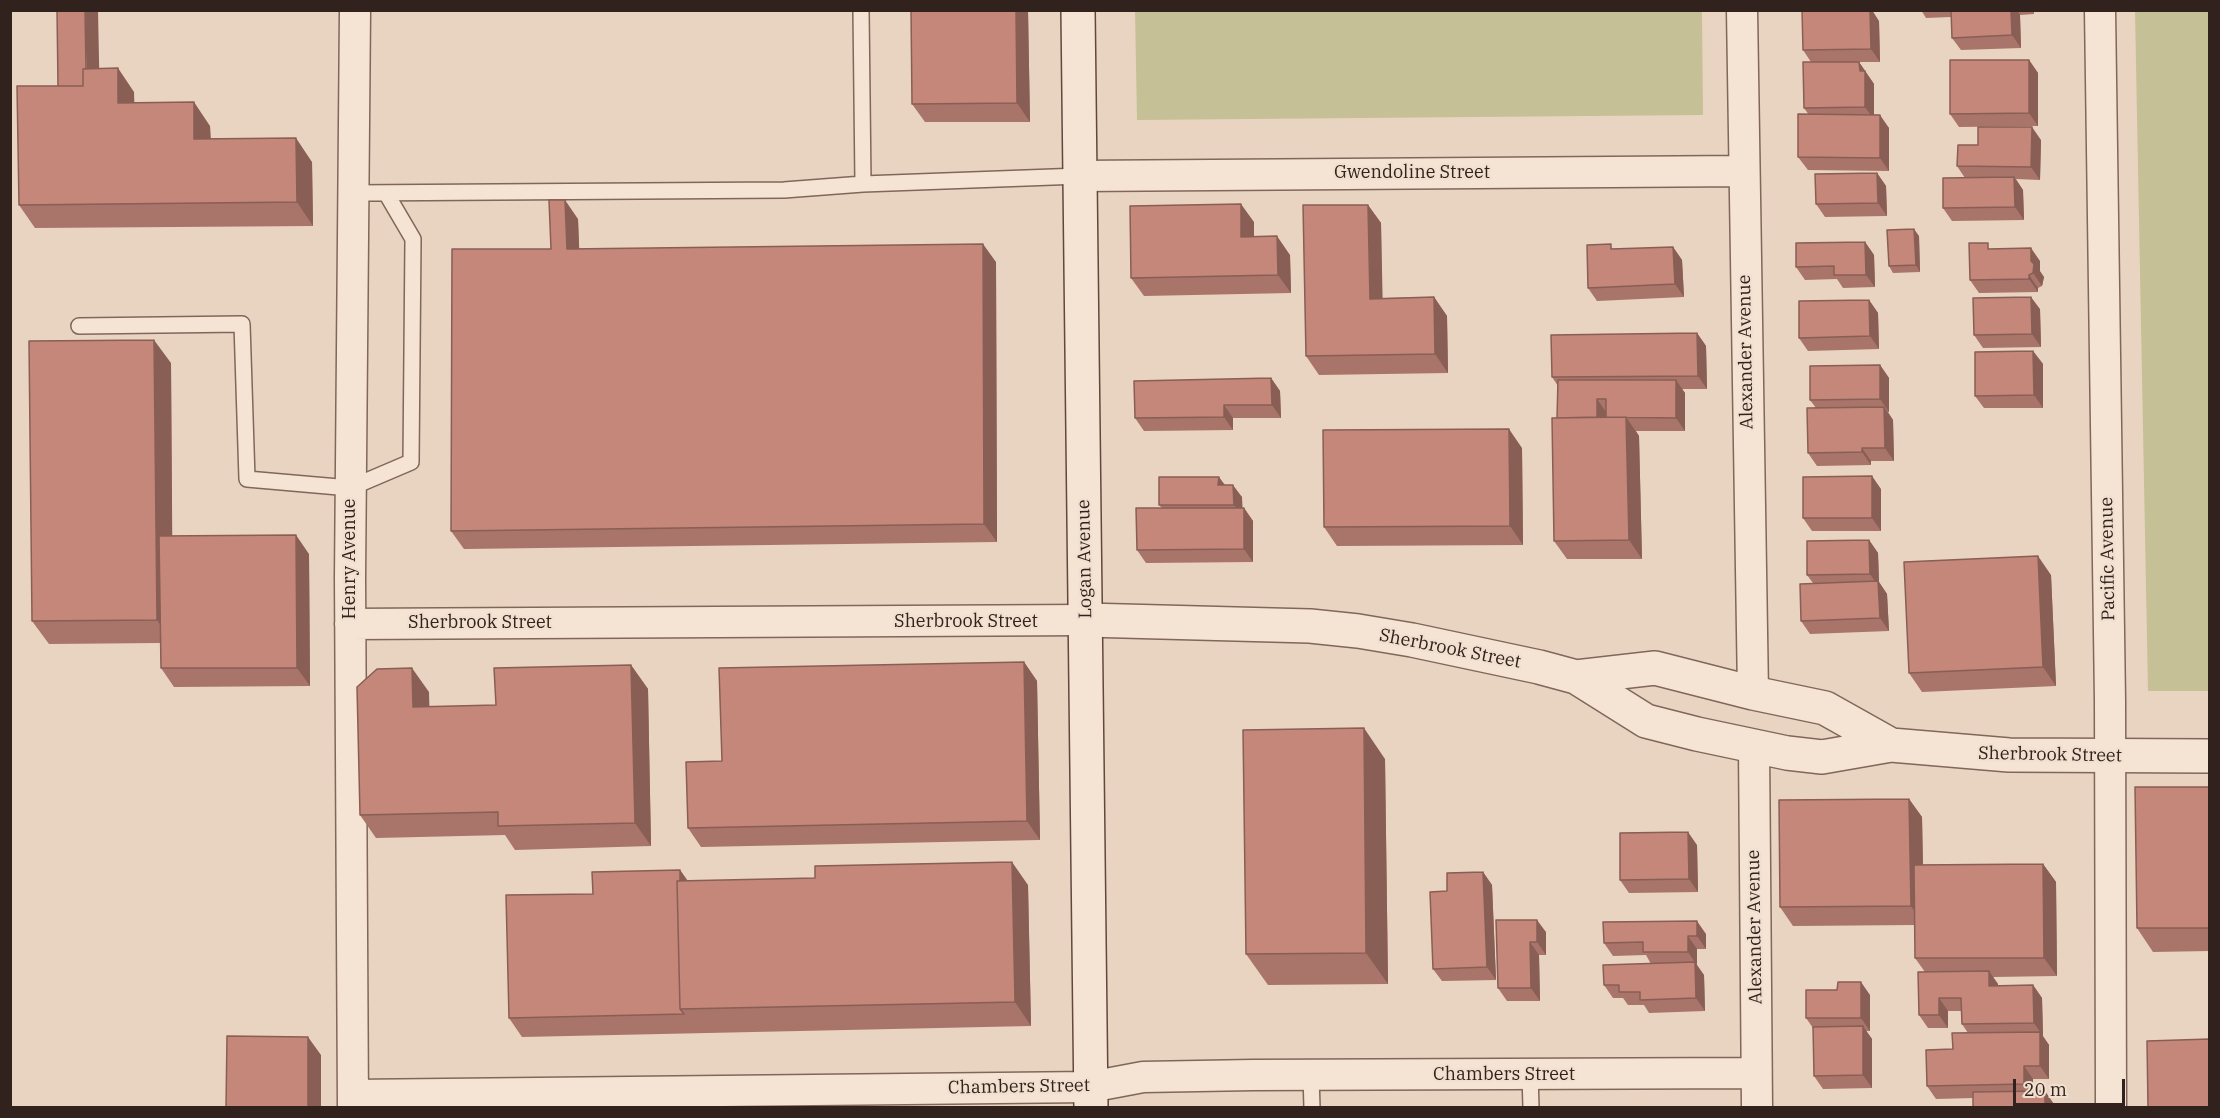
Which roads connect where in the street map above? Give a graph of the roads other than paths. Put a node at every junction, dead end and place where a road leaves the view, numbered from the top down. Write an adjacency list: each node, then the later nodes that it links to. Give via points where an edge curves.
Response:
1 (355, 10): 9 (street, Henry Avenue)
2 (861, 10): 8 (lane)
3 (1078, 10): 7 (street, Logan Avenue)
4 (1742, 10): 6 (street, Alexander Avenue)
5 (2100, 10): 19 (street, Pacific Avenue)
6 (1743, 171): 7 (street, Gwendoline Street); 16 (street, Alexander Avenue)
7 (1080, 176): 8 (lane); 13 (street, Logan Avenue)
8 (862, 184): 10 (lane, via 784,190)
9 (353, 193): 10 (lane); 12 (street, Henry Avenue)
10 (386, 193): 12 (lane, via 413,239 411,462)
11 (79, 326): 12 (lane, via 242,324 247,479)
12 (350, 488): 14 (street, Henry Avenue)
13 (1086, 620): 14 (street, Sherbrook Street); 15 (street, Sherbrook Street, via 1310,626 1358,631); 24 (street, Logan Avenue)
14 (350, 624): 25 (street, Henry Avenue)
15 (1576, 677): 16 (street, Sherbrook Street, via 1655,668); 18 (street, Sherbrook Street, via 1646,721)
16 (1753, 693): 17 (street, Sherbrook Street, via 1825,708)
17 (1891, 746): 18 (street, Sherbrook Street, via 1822,757); 19 (street, Sherbrook Street, via 1988,754)
18 (1754, 747): 21 (street, Alexander Avenue)
19 (2110, 756): 20 (street, Sherbrook Street); 29 (street, Pacific Avenue)
20 (2210, 756)
21 (1756, 1073): 22 (street, Chambers Street); 28 (street, Alexander Avenue)
22 (1530, 1074): 23 (street, Chambers Street); 27 (lane)
23 (1311, 1075): 24 (street, Chambers Street, via 1143,1077); 26 (lane)
24 (1091, 1097): 25 (street, Chambers Street)
25 (353, 1101)
26 (1312, 1107)
27 (1531, 1107)
28 (1757, 1107)
29 (2111, 1107)

